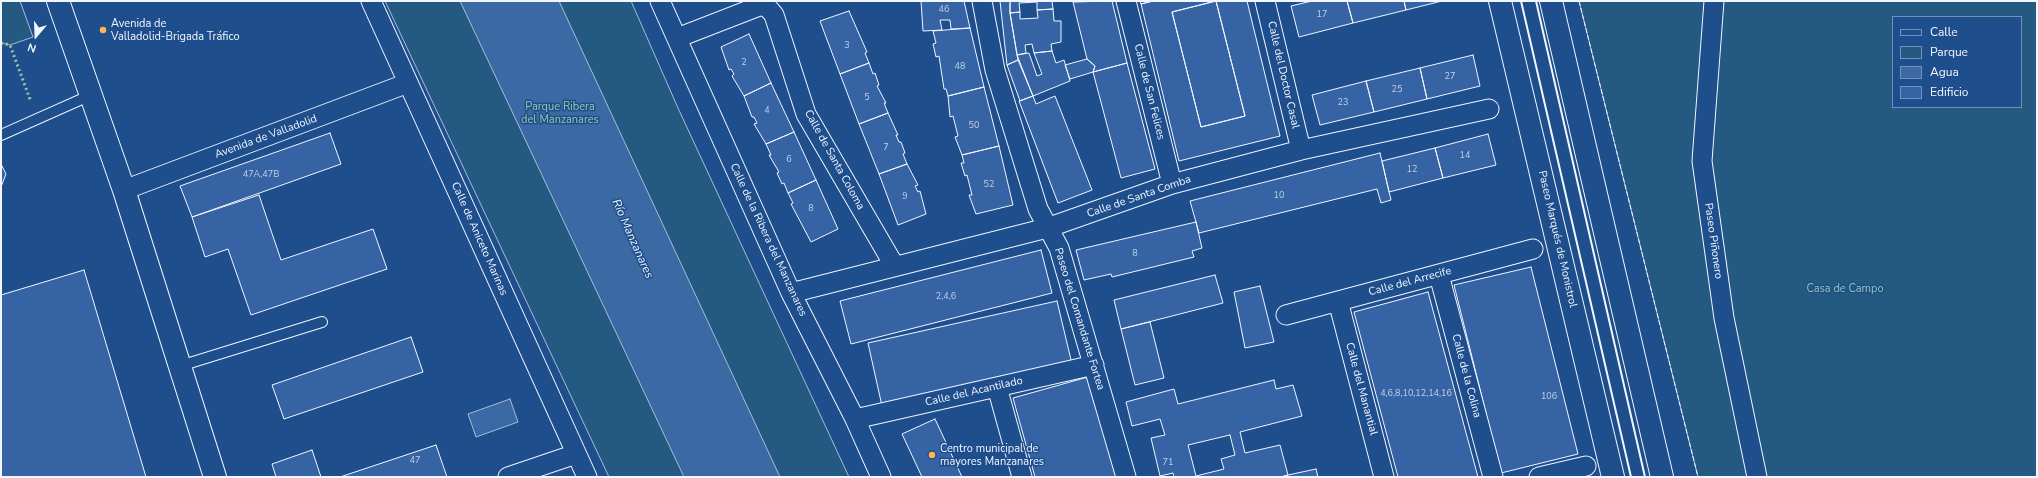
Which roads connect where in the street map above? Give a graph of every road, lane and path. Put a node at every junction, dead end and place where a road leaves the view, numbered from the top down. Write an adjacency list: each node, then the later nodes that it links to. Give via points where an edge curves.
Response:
1 (58, 1): 12 (main road)
2 (371, 1): 11 (street, Calle de Aniceto Marinas)
3 (660, 1): 10 (street, Calle de la Ribera del Manzanares)
4 (982, 1): 18 (street, Paseo del Comandante Fortea, via 995,70)
5 (1126, 1): 16 (street, Calle de San Felices)
6 (1266, 1): 15 (street, Calle del Doctor Casal)
7 (1500, 1): 41 (main road, Paseo Marqués de Monistrol)
8 (1551, 1): 42 (main road)
9 (1714, 1): 43 (street, Paseo Piñonero, via 1702,161 1724,318)
10 (677, 38): 20 (street, Calle de Santa Coloma, via 762,5 769,9 774,15 806,114); 22 (street, Calle de la Ribera del Manzanares)
11 (408, 84): 17 (street, Avenida de Valladolid); 30 (street, Calle de Aniceto Marinas)
12 (91, 95): 14 (lane); 17 (main road)
13 (1489, 109): 15 (street, Calle de Santa Comba)
14 (1, 136)
15 (1301, 150): 16 (street, Calle de Santa Comba)
16 (1172, 184): 18 (street, Calle de Santa Comba)
17 (124, 190): 27 (main road)
18 (1046, 228): 20 (street, Calle de Santa Comba); 26 (street, Paseo del Comandante Fortea, via 1058,248)
19 (1533, 249): 21 (street, Calle del Arrecife)
20 (894, 265): 22 (street, Calle de Santa Comba)
21 (1439, 275): 23 (street, Calle del Arrecife); 39 (street, Calle de la Colina)
22 (791, 293): 29 (street, Calle de la Ribera del Manzanares)
23 (1338, 301): 24 (street, Calle del Arrecife); 38 (street, Calle del Manantial)
24 (1286, 315)
25 (322, 322): 27 (lane)
26 (1094, 365): 28 (street, Calle del Acantilado); 37 (street, Paseo del Comandante Fortea)
27 (180, 366): 32 (main road)
28 (997, 387): 29 (street, Calle del Acantilado); 36 (street)
29 (855, 419): 35 (street, Calle de la Ribera del Manzanares)
30 (576, 454): 33 (street); 34 (street, Calle de Aniceto Marinas)
31 (1586, 466): 40 (street)
32 (215, 477)
33 (508, 477)
34 (587, 477)
35 (882, 477)
36 (1022, 477)
37 (1126, 477)
38 (1384, 477)
39 (1493, 477)
40 (1539, 477)
41 (1613, 477)
42 (1662, 477)
43 (1757, 477)

